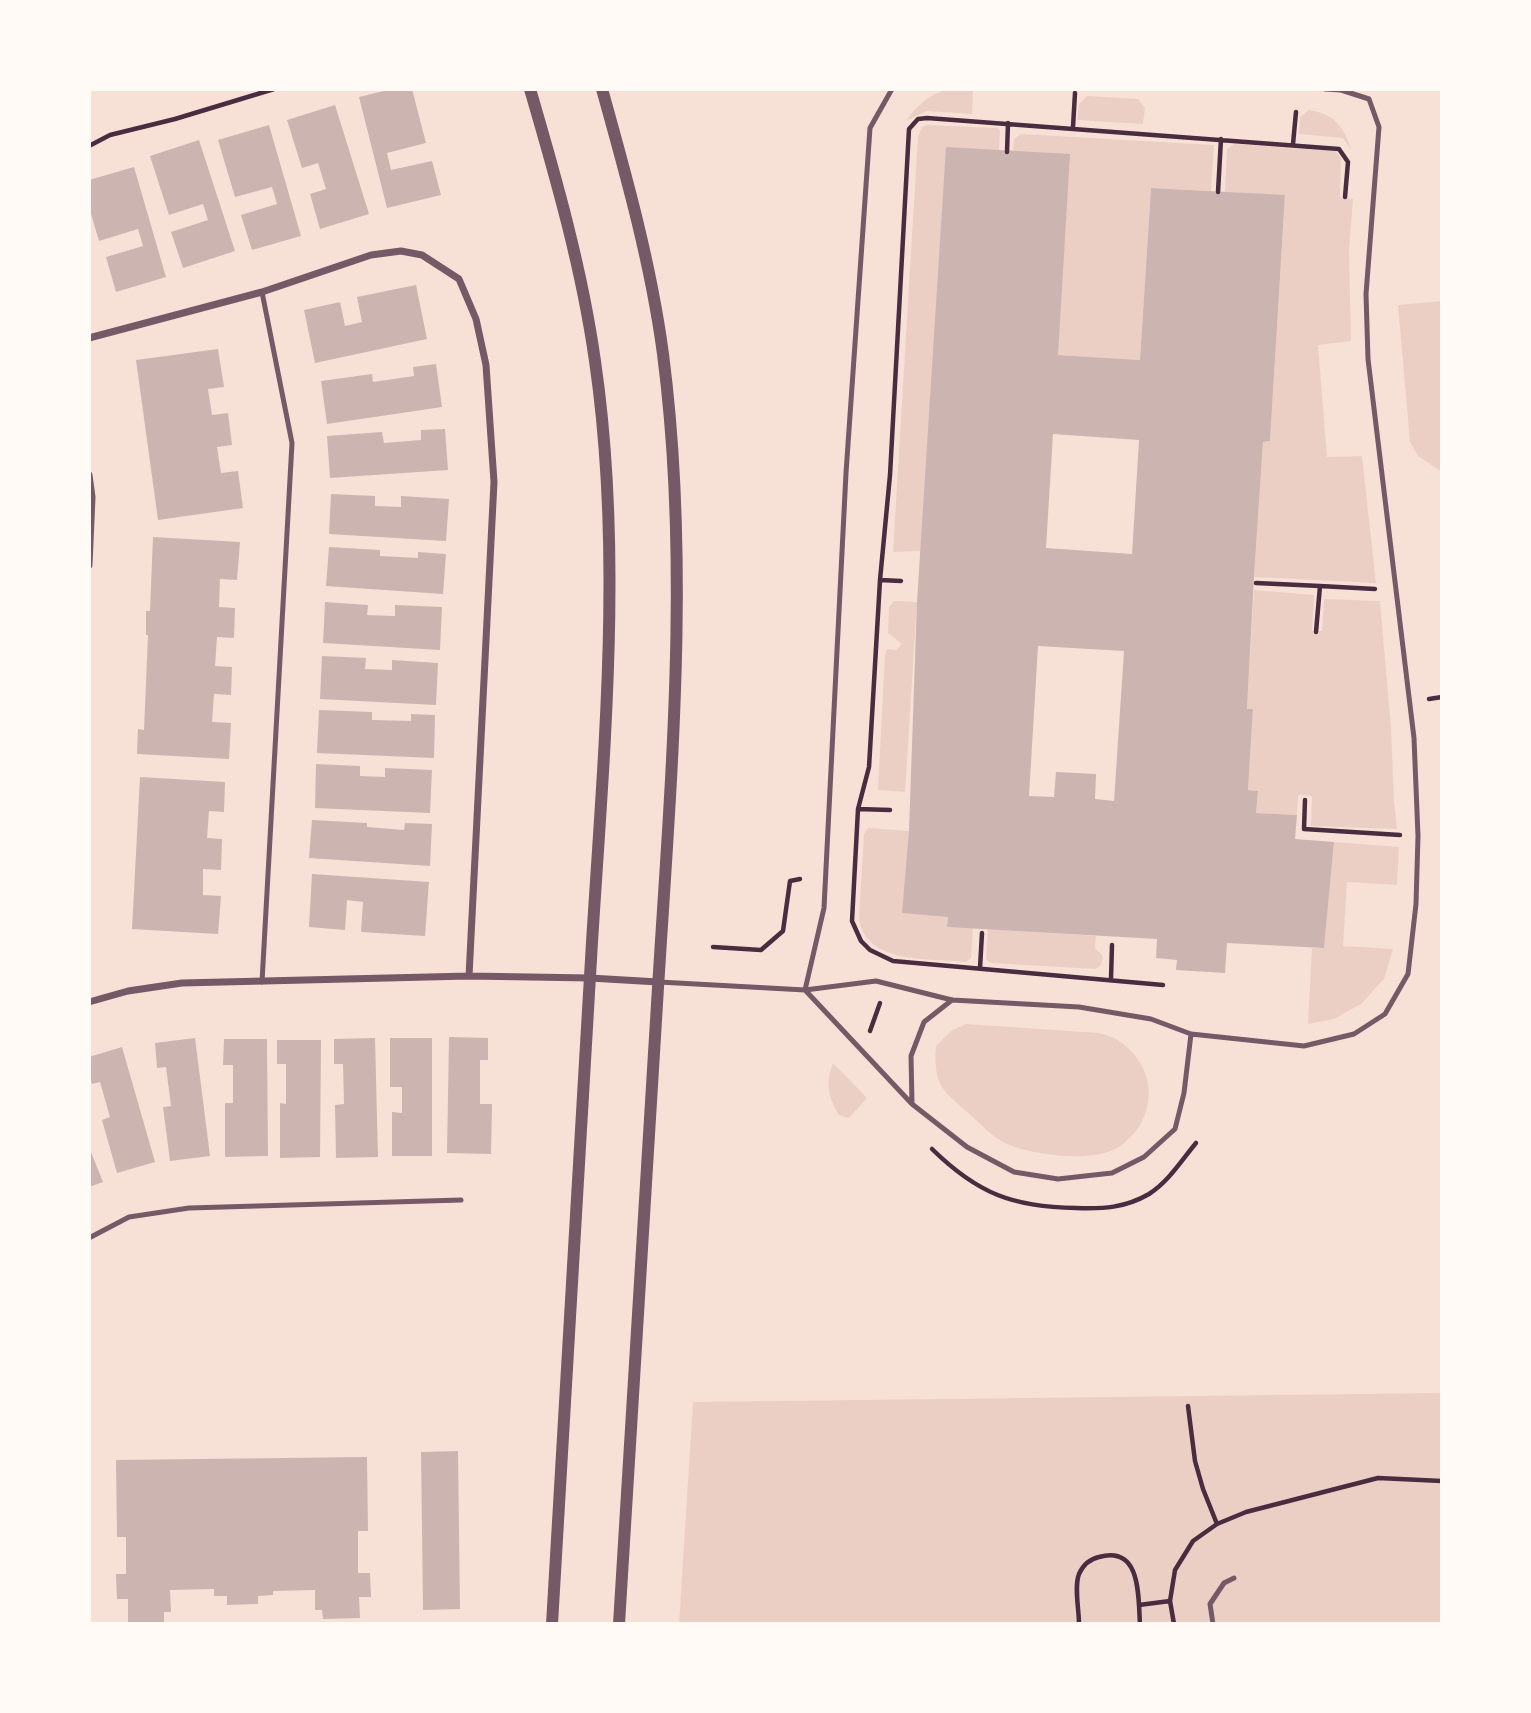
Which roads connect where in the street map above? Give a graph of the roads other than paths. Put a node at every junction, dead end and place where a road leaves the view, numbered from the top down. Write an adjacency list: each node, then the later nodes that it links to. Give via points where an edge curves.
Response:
1 (530, 89): 10 (street, via 578,275 595,360 603,437 608,531 607,689)
2 (602, 89): 12 (street, via 645,260 663,350 671,431 677,622)
3 (892, 89): 13 (lane, via 870,128 846,473 824,908)
4 (1325, 89): 16 (lane, via 1368,99 1379,127 1366,293 1368,359 1415,738 1416,904 1408,974 1385,1014 1354,1034 1304,1046)
5 (262, 292): 6 (street); 9 (street, via 371,255 401,251 422,256 459,279 476,319 486,365 494,482); 11 (lane, via 292,443)
6 (89, 338)
7 (89, 475): 8 (street)
8 (89, 565)
9 (469, 976): 10 (street); 11 (street)
10 (590, 978): 12 (street); 21 (street)
11 (262, 982): 15 (street, via 128,990)
12 (658, 982): 13 (lane); 22 (street)
13 (805, 990): 14 (lane, via 876,981); 17 (lane)
14 (952, 1000): 16 (lane, via 1079,1007 1151,1018); 17 (lane, via 924,1022 911,1056)
15 (89, 1002)
16 (1191, 1034): 17 (lane, via 1175,1129 1144,1157 1112,1172 1058,1179 1014,1172 967,1147)
17 (912, 1104)
18 (461, 1200): 19 (lane, via 189,1208 129,1217)
19 (89, 1238)
20 (1234, 1578): 23 (lane, via 1224,1583 1210,1604)
21 (552, 1624)
22 (618, 1624)
23 (1213, 1624)

